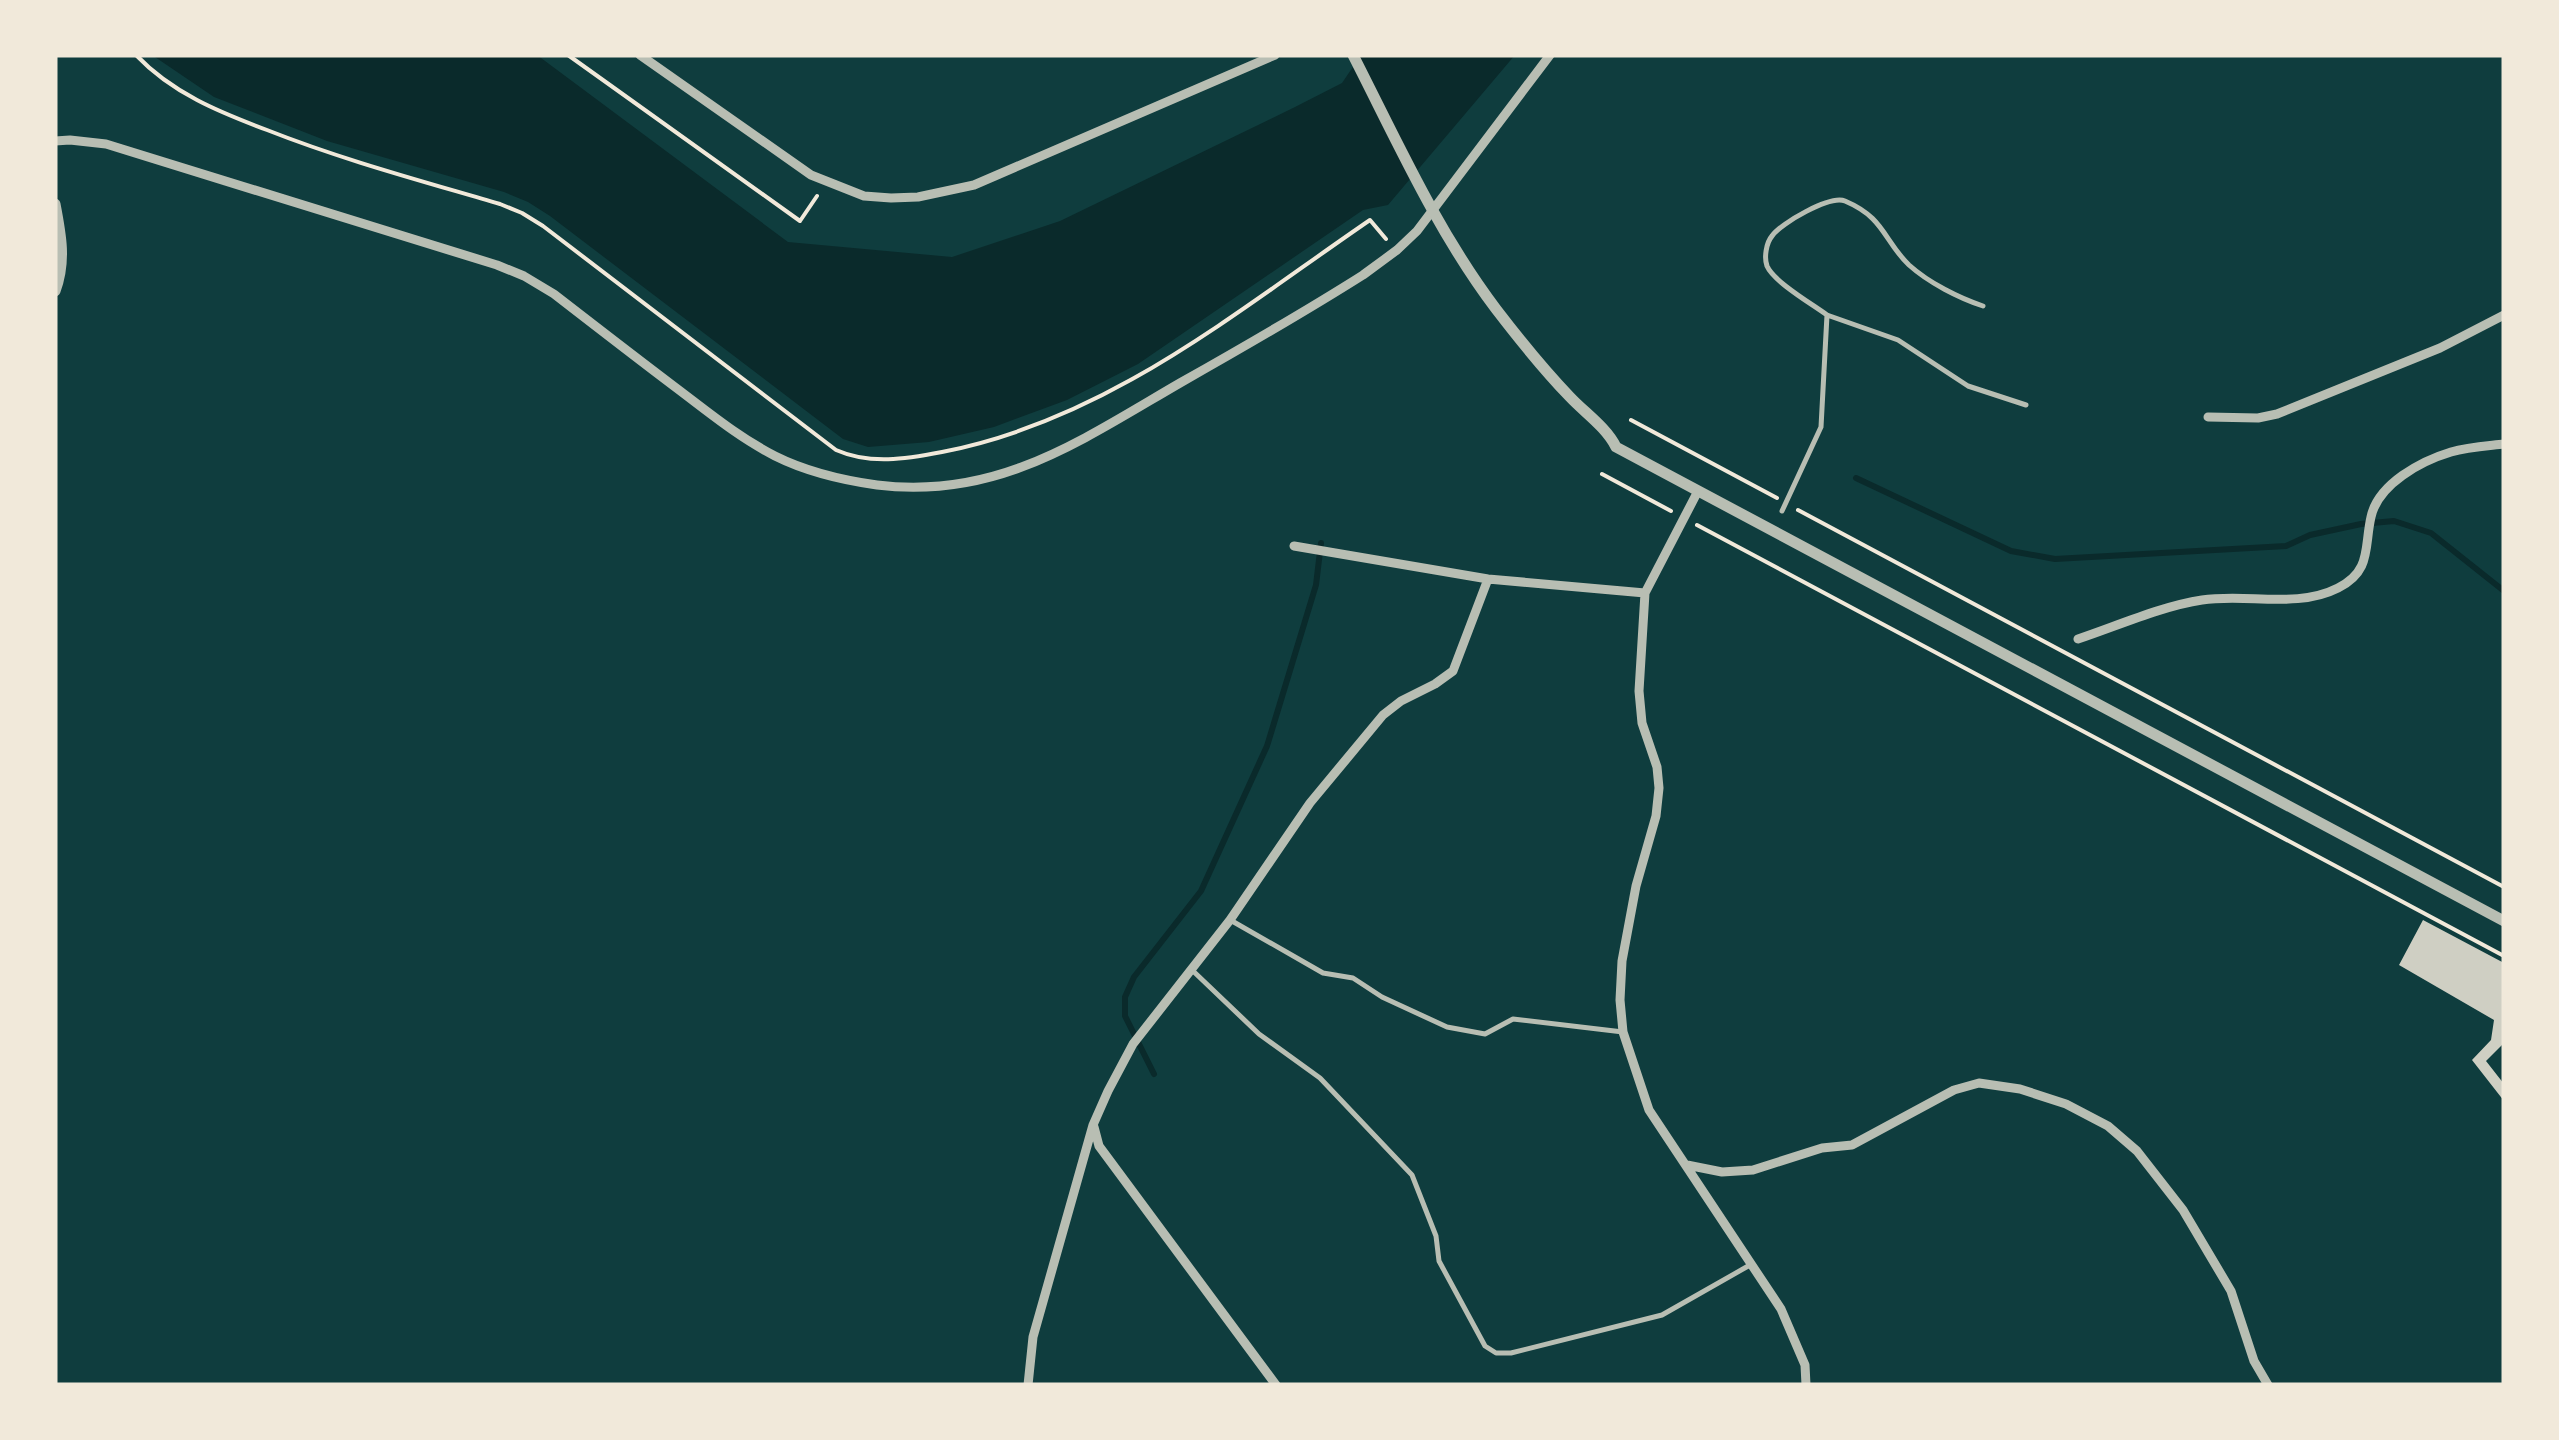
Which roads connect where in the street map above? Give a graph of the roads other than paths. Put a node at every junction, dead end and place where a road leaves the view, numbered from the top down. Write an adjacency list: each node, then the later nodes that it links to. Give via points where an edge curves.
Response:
1 (640, 55): 2 (street, via 811,176 864,196 890,198 974,185)
2 (1275, 55)
3 (1353, 55): 7 (street)
4 (1550, 55): 7 (street)
5 (55, 141): 7 (street, via 106,144 498,265 554,294 752,444 831,477 890,486 970,484 1044,458 1364,275)
6 (55, 204): 8 (street, via 62,259)
7 (1432, 212): 15 (street, via 1526,349 1616,447)
8 (55, 291)
9 (1984, 306): 10 (lane, via 1909,265 1875,218 1841,199 1826,201 1773,234 1766,246 1767,265 1778,278)
10 (1827, 314): 12 (lane, via 1898,340 1968,386); 16 (lane, via 1821,427)
11 (2504, 315): 13 (street, via 2278,414)
12 (2026, 405)
13 (2208, 418)
14 (2504, 444): 20 (street, via 2453,452 2392,484 2371,514 2364,564 2338,588 2297,598 2182,604)
15 (1698, 491): 19 (street); 22 (street)
16 (1782, 511)
17 (1294, 546): 18 (street)
18 (1488, 579): 19 (street); 21 (street, via 1453,670 1383,716 1310,803)
19 (1644, 592): 24 (street, via 1639,691 1659,788 1622,961)
20 (2078, 638)
21 (1230, 920): 23 (street); 24 (lane, via 1323,974 1353,978 1448,1027 1485,1034 1512,1019)
22 (2504, 922)
23 (1192, 970): 25 (street, via 1133,1044); 27 (lane, via 1259,1034 1320,1078 1412,1174 1439,1261 1485,1346 1496,1352 1662,1316)
24 (1623, 1032): 26 (street, via 1649,1110)
25 (1093, 1125): 28 (street, via 1033,1338); 29 (street, via 1100,1146)
26 (1686, 1165): 27 (street); 31 (street, via 1754,1170 1852,1144 1979,1083 2066,1104 2108,1126 2136,1151 2183,1210 2231,1291)
27 (1750, 1265): 30 (street, via 1798,1345)
28 (1028, 1385)
29 (1276, 1385)
30 (1806, 1385)
31 (2268, 1385)

